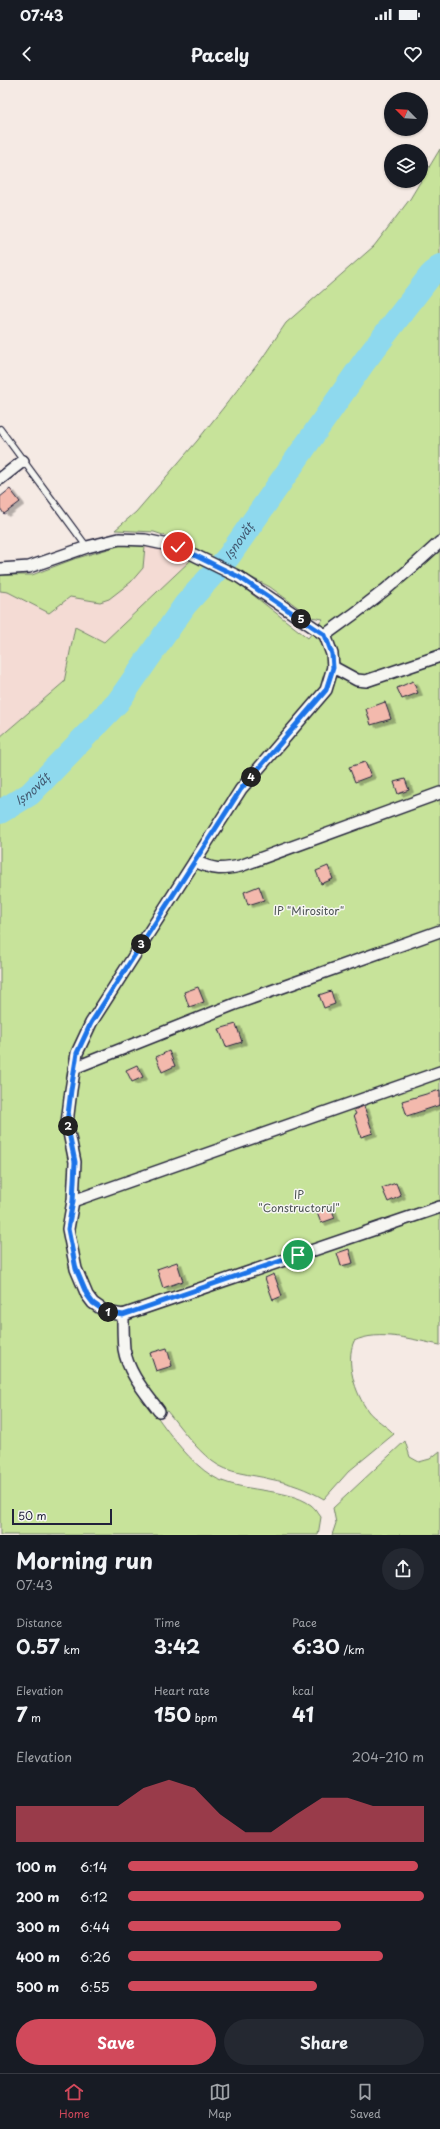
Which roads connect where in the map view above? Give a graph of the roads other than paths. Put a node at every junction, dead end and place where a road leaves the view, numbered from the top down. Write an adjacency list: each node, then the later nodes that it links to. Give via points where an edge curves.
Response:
1 (0, 429): 2 (lane)
2 (23, 461): 3 (street); 5 (lane)
3 (0, 479)
4 (440, 542): 7 (street, via 409,571)
5 (88, 547): 6 (street, via 29,567); 7 (street, via 119,539 145,540 178,547 239,577)
6 (0, 569)
7 (325, 635): 9 (street, via 332,654)
8 (440, 656): 9 (street, via 366,681 357,680)
9 (333, 668): 11 (street, via 326,690 241,789)
10 (440, 794): 11 (street, via 240,866 222,870 206,867)
11 (195, 861): 13 (street, via 91,1023 77,1053)
12 (440, 931): 13 (street, via 235,1004)
13 (74, 1068): 15 (street, via 67,1123 75,1162)
14 (440, 1072): 15 (street)
15 (73, 1201): 17 (street, via 68,1229 76,1269 87,1295 106,1312)
16 (440, 1206): 17 (street)
17 (123, 1315): 18 (street, via 127,1360)
18 (159, 1411)

